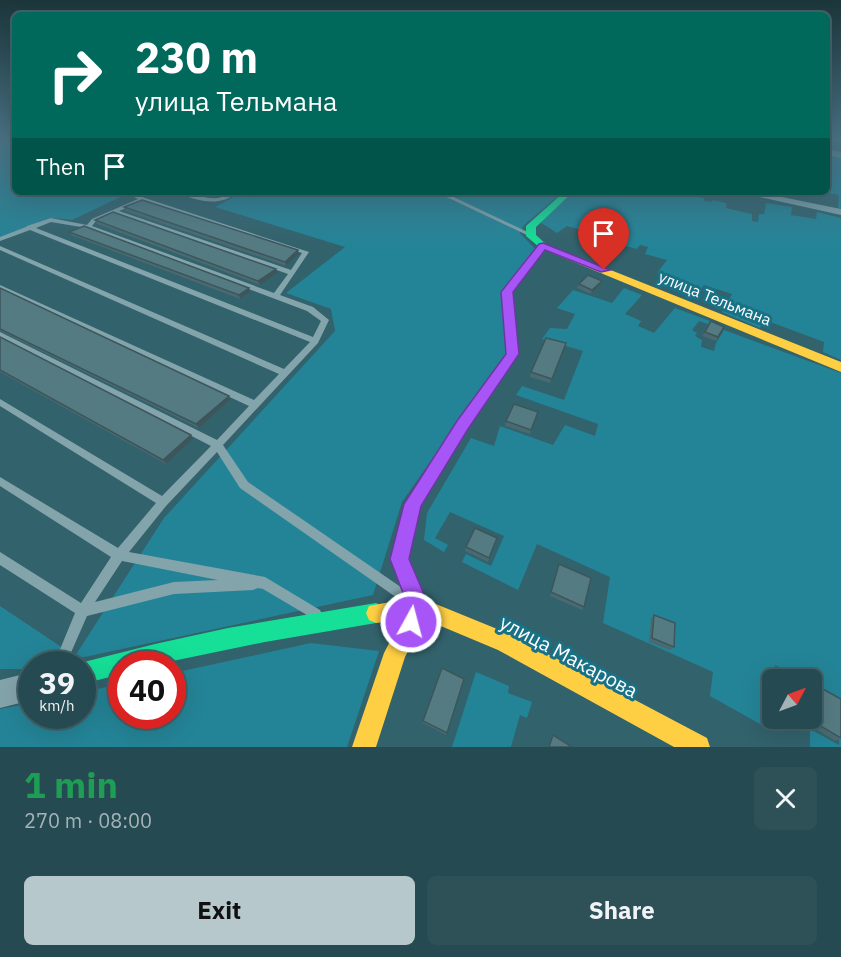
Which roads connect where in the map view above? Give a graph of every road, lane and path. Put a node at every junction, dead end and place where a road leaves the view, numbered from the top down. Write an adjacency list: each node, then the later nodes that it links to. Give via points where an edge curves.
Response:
1 (133, 195): 7 (lane)
2 (190, 195): 3 (lane, via 208,200 222,200)
3 (230, 195)
4 (445, 195): 12 (lane)
5 (565, 195): 12 (street, via 531,226)
6 (757, 195): 9 (street)
7 (142, 199): 8 (lane); 16 (lane, via 306,252)
8 (114, 211): 11 (lane); 16 (lane)
9 (841, 212)
10 (29, 227): 11 (lane, via 51,220); 13 (lane); 20 (lane)
11 (88, 227): 18 (lane)
12 (531, 236): 14 (street, улица Тельмана)
13 (0, 239)
14 (543, 246): 21 (street, улица Тельмана); 31 (street, via 507,292 513,354 412,504 400,559)
15 (0, 248): 22 (lane)
16 (292, 273): 18 (lane)
17 (0, 287): 24 (lane)
18 (276, 296): 20 (lane, via 310,309 325,320)
19 (0, 334): 25 (lane)
20 (315, 341): 22 (lane)
21 (841, 367)
22 (285, 373): 24 (lane)
23 (0, 402): 27 (lane)
24 (256, 405): 25 (lane)
25 (218, 445): 27 (lane); 31 (lane, via 244,485)
26 (0, 481): 28 (lane)
27 (162, 501): 28 (lane)
28 (118, 555): 30 (lane); 32 (lane)
29 (0, 558): 32 (lane)
30 (265, 583): 32 (lane, via 174,588); 33 (lane)
31 (419, 606): 33 (street); 38 (street, via 395,653); 39 (street, улица Макарова, via 505,642)
32 (83, 611): 34 (lane)
33 (326, 620): 35 (street)
34 (66, 651)
35 (96, 669)
36 (18, 690): 37 (street)
37 (0, 694)
38 (364, 747)
39 (698, 747)

